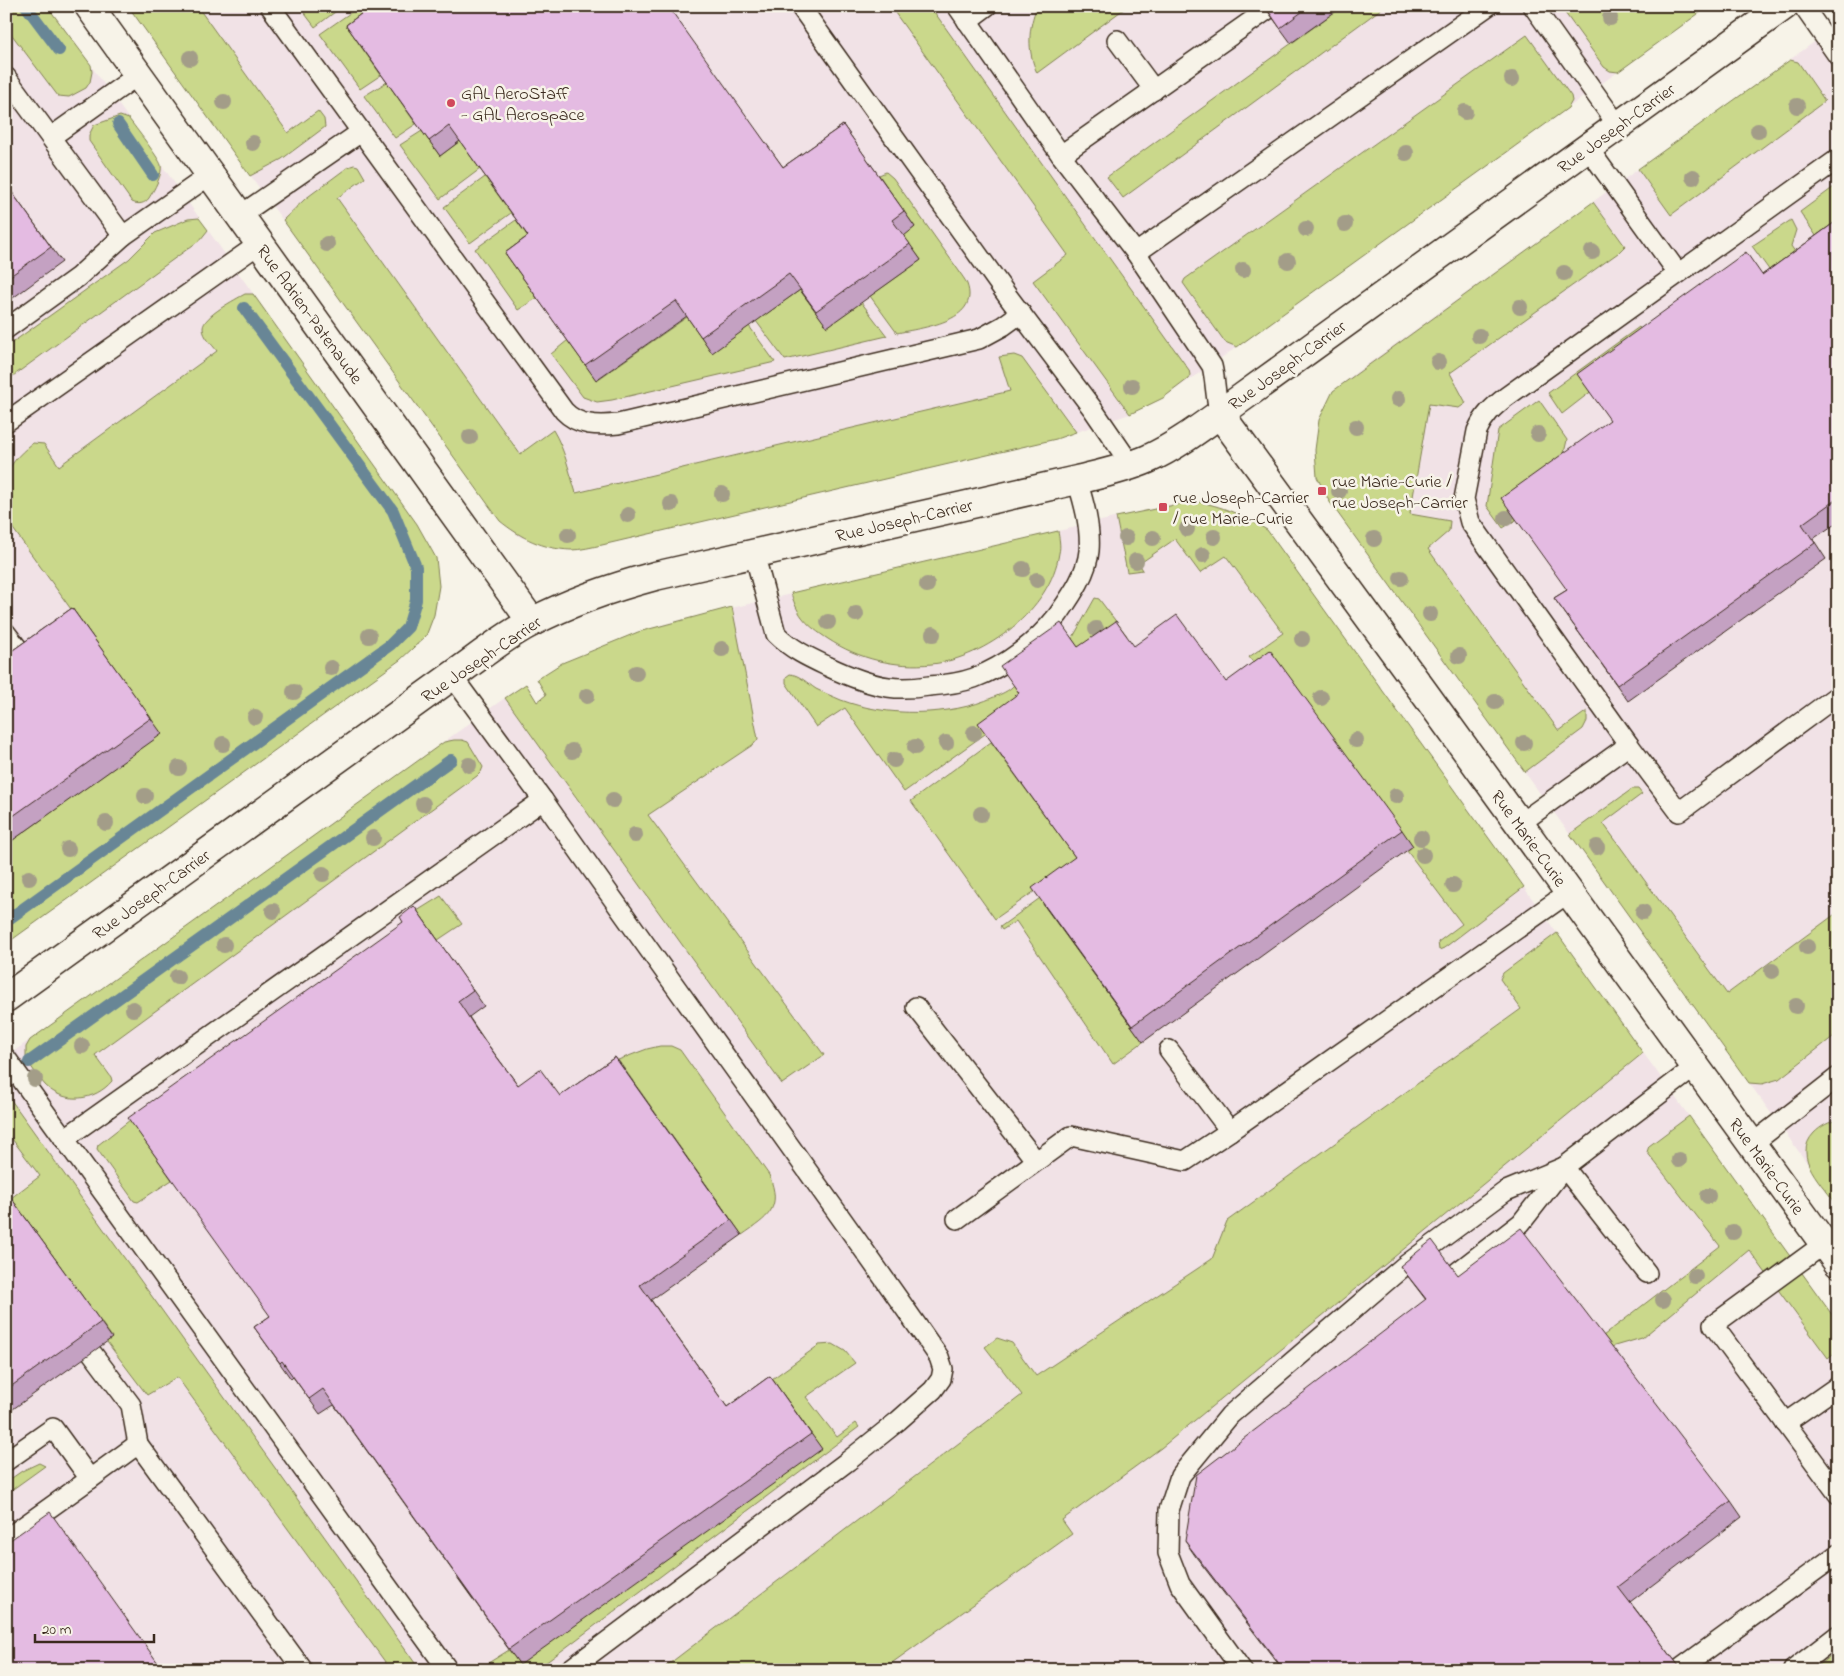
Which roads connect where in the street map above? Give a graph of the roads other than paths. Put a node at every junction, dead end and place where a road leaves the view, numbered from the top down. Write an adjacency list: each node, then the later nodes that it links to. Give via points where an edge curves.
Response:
1 (89, 6): 13 (street, Rue Adrien-Patenaude)
2 (270, 6): 17 (lane)
3 (800, 6): 28 (lane)
4 (987, 6): 10 (lane)
5 (1488, 6): 26 (lane)
6 (1532, 6): 16 (lane)
7 (1784, 6): 16 (street, Rue Joseph-Carrier)
8 (1803, 6): 12 (lane)
9 (1267, 10): 15 (lane)
10 (962, 13): 20 (lane)
11 (1117, 40): 15 (lane)
12 (1838, 56)
13 (138, 75): 18 (lane); 22 (street, Rue Adrien-Patenaude)
14 (6, 77): 18 (lane)
15 (1154, 90): 20 (lane)
16 (1619, 126): 19 (street, Rue Joseph-Carrier)
17 (361, 132): 23 (lane); 28 (lane, via 564,412 584,423 600,426 618,424 979,339)
18 (51, 137): 24 (lane)
19 (1588, 148): 27 (lane); 30 (street, Rue Joseph-Carrier)
20 (1061, 155): 26 (lane)
21 (1838, 159): 27 (lane)
22 (210, 175): 23 (street, Rue Adrien-Patenaude); 24 (lane)
23 (239, 216): 25 (street, Rue Adrien-Patenaude)
24 (123, 236): 29 (lane, via 78,277)
25 (259, 244): 31 (lane); 35 (street, Rue Adrien-Patenaude)
26 (1136, 253): 30 (lane, via 1212,366)
27 (1678, 273): 40 (lane, via 1491,409 1477,431 1464,499 1470,522)
28 (1021, 313): 32 (lane)
29 (6, 329)
30 (1220, 414): 32 (street, Rue Joseph-Carrier, via 1170,447); 42 (street, Rue Marie-Curie)
31 (6, 422)
32 (1131, 465): 33 (street, Rue Joseph-Carrier)
33 (1077, 480): 34 (street, Rue Joseph-Carrier); 34 (lane, via 1087,514 1089,552 1084,571 1070,598 1052,622 1019,652 972,679 946,685 888,687 856,678 804,655 784,642 776,634)
34 (754, 553): 35 (street, Rue Joseph-Carrier, via 628,583)
35 (532, 622): 38 (street, Rue Joseph-Carrier)
36 (6, 633): 37 (lane)
37 (29, 663)
38 (452, 676): 41 (lane); 44 (street, Rue Joseph-Carrier)
39 (1838, 695): 40 (lane, via 1679,812)
40 (1629, 745): 42 (lane)
41 (543, 800): 51 (lane); 72 (lane, via 857,1238 939,1357 943,1369 933,1390 898,1422)
42 (1519, 824): 43 (street, Rue Marie-Curie)
43 (1568, 893): 48 (street, Rue Marie-Curie); 50 (lane)
44 (6, 998)
45 (916, 1007): 53 (lane)
46 (1170, 1050): 50 (lane)
47 (6, 1058): 51 (lane)
48 (1695, 1067): 52 (street, Rue Marie-Curie); 54 (lane)
49 (1838, 1077): 52 (lane)
50 (1230, 1131): 53 (lane, via 1185,1161 1072,1136)
51 (64, 1139): 71 (lane)
52 (1752, 1144): 56 (street, Rue Marie-Curie)
53 (1036, 1161): 55 (lane)
54 (1564, 1166): 57 (lane); 58 (lane, via 1521,1223); 73 (lane, via 1506,1191 1404,1267 1230,1415 1180,1476 1169,1510 1168,1553 1180,1584)
55 (957, 1219)
56 (1831, 1253): 61 (lane, via 1713,1325)
57 (1647, 1273)
58 (1456, 1274)
59 (92, 1353): 62 (lane, via 131,1405)
60 (1838, 1386): 61 (lane)
61 (1786, 1423): 65 (lane)
62 (138, 1444): 64 (lane); 70 (lane)
63 (6, 1461): 64 (lane, via 53,1428)
64 (90, 1479): 66 (lane)
65 (1838, 1494)
66 (6, 1539)
67 (1838, 1554): 69 (lane)
68 (1838, 1635): 74 (lane)
69 (1680, 1669)
70 (303, 1670)
71 (448, 1670)
72 (569, 1670)
73 (1242, 1670)
74 (1793, 1670)

